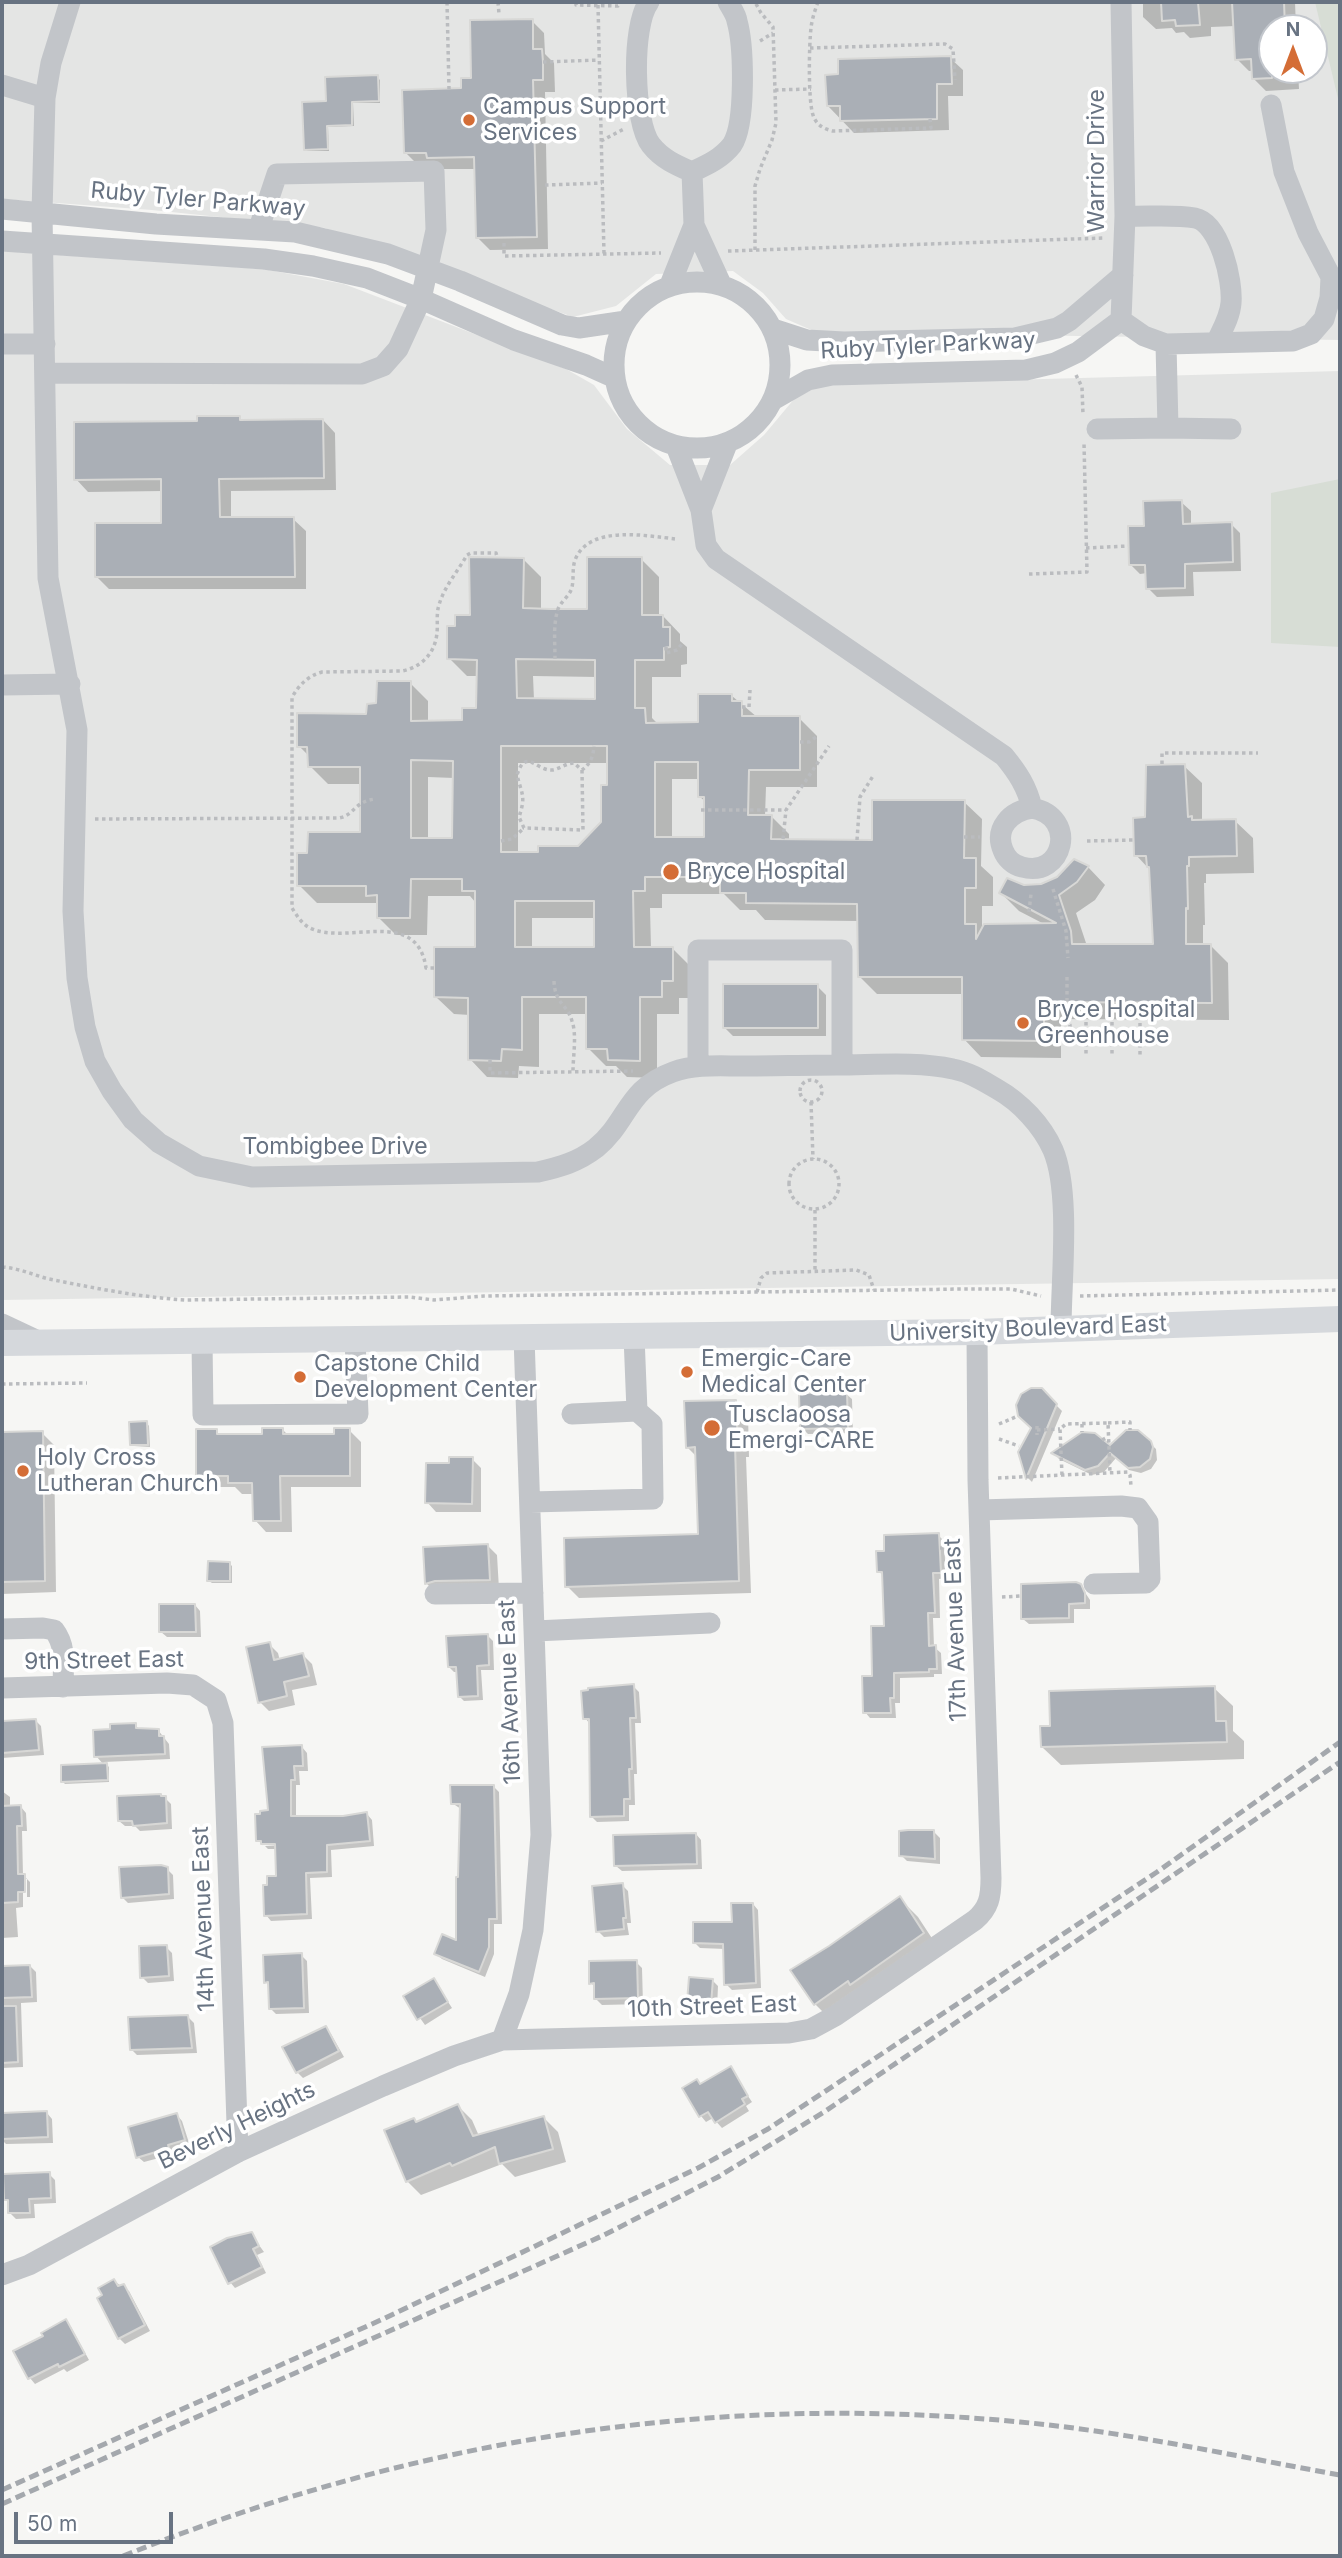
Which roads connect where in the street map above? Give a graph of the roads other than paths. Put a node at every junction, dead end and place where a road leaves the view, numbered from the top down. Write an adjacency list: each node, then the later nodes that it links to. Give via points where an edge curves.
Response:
1 (70, 2): 6 (street, Tombigbee Drive)
2 (649, 2): 8 (street, via 637,41 643,128 666,161)
3 (727, 2): 8 (street, via 737,19 741,40 739,128 716,161)
4 (1121, 2): 11 (street, Warrior Drive)
5 (2, 85): 6 (street)
6 (45, 98): 10 (street, Tombigbee Drive)
7 (1271, 104): 24 (street, via 1284,173 1331,277 1330,298 1324,319 1311,334 1293,341)
8 (692, 173): 12 (street)
9 (2, 209): 10 (street, Ruby Tyler Parkway)
10 (42, 213): 13 (street, Ruby Tyler Parkway); 15 (street, Tombigbee Drive)
11 (1125, 216): 17 (street, Warrior Drive); 24 (street, via 1198,218 1213,231 1225,258 1231,302)
12 (694, 225): 18 (street); 19 (street)
13 (260, 228): 16 (street, Ruby Tyler Parkway, via 342,242); 16 (street, via 277,174 434,172 436,230)
14 (2, 241): 15 (street)
15 (43, 243): 20 (street, via 313,266 367,278); 26 (street, Tombigbee Drive)
16 (428, 268): 20 (street); 22 (street, Ruby Tyler Parkway, via 562,325 579,328)
17 (1123, 275): 21 (street, Warrior Drive); 23 (street, Ruby Tyler Parkway, via 1069,321 1015,338 844,342 807,340)
18 (721, 284): 19 (street); 23 (street, via 760,309)
19 (670, 285): 22 (street, via 645,299)
20 (421, 299): 28 (street, via 398,349 383,366 362,374); 29 (street)
21 (1121, 320): 27 (street); 30 (street, Ruby Tyler Parkway, via 1078,352 1027,370 832,374 808,380)
22 (626, 321): 29 (street, via 616,348)
23 (774, 329): 30 (street, via 780,377)
24 (1216, 343): 27 (street)
25 (2, 344): 26 (street)
26 (45, 344): 28 (street, Tombigbee Drive)
27 (1166, 344): 32 (street)
28 (45, 373): 37 (street, Tombigbee Drive, via 48,578)
29 (615, 378): 35 (street, via 622,401 636,422)
30 (773, 400): 34 (street, via 761,419)
31 (1088, 427): 32 (street)
32 (1168, 428): 33 (street)
33 (1231, 429)
34 (727, 444): 35 (street); 36 (street)
35 (676, 446): 36 (street)
36 (701, 510): 39 (street, via 706,545 716,559 1004,756 1019,773)
37 (70, 684): 38 (street); 41 (street, Tombigbee Drive, via 78,730 73,911 85,1027 95,1061 133,1121 159,1143 199,1166 252,1178 538,1172 575,1163 597,1147 646,1084)
38 (2, 685)
39 (1031, 808)
40 (842, 1065): 41 (street, Tombigbee Drive); 41 (street, via 842,950 698,950); 44 (street, Tombigbee Drive, via 955,1069 1013,1099 1040,1129 1060,1174)
41 (698, 1066)
42 (1340, 1320): 44 (main road, University Boulevard East)
43 (2, 1324): 51 (street)
44 (1061, 1329): 45 (main road, University Boulevard East)
45 (977, 1332): 46 (main road, University Boulevard East); 55 (street, 17th Avenue East)
46 (634, 1336): 47 (main road, University Boulevard East); 52 (street)
47 (524, 1337): 48 (main road, University Boulevard East); 54 (street, 16th Avenue East)
48 (355, 1339): 49 (main road, University Boulevard East); 49 (street, via 358,1414 203,1415)
49 (202, 1341): 51 (main road, University Boulevard East)
50 (2, 1343): 51 (main road, University Boulevard East)
51 (42, 1343)
52 (637, 1411): 53 (street); 54 (street, via 652,1424 653,1499)
53 (572, 1414)
54 (530, 1502): 57 (street, 16th Avenue East)
55 (979, 1510): 56 (street, via 1138,1508 1148,1522 1150,1580); 65 (street, 17th Avenue East, via 991,1878 989,1901)
56 (1094, 1584)
57 (533, 1592): 58 (street); 61 (street, 16th Avenue East)
58 (435, 1594)
59 (710, 1623): 61 (street)
60 (2, 1629): 62 (street, via 54,1630 64,1650)
61 (535, 1631): 66 (street, 16th Avenue East, via 540,1848 533,1930 519,1994)
62 (63, 1686): 63 (street, 9th Street East); 64 (street, 9th Street East, via 167,1683 193,1685)
63 (2, 1688)
64 (205, 1692): 67 (street, 14th Avenue East, via 216,1700 223,1723)
65 (975, 1920): 66 (street, 10th Street East, via 811,2029)
66 (502, 2040): 67 (street, Beverly Heights, via 395,2081)
67 (238, 2152): 68 (street, Beverly Heights, via 29,2265)
68 (2, 2275)

